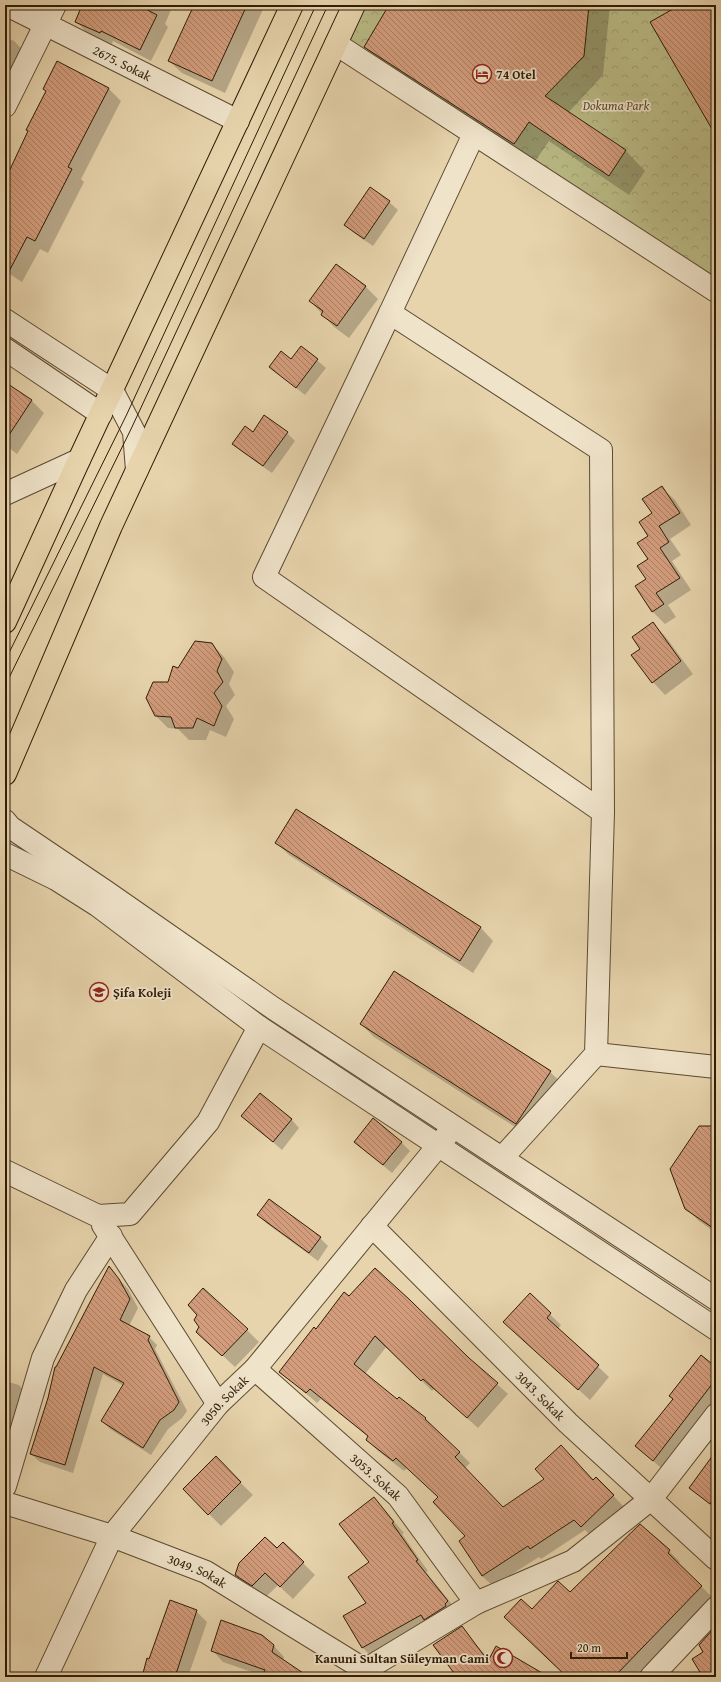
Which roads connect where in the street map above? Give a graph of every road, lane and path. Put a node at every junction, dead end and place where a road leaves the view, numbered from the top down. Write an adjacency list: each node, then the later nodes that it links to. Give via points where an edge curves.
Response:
1 (7, 5): 5 (street, 2675. Sokak)
2 (55, 5): 5 (street)
3 (292, 5): 8 (highway)
4 (354, 5): 6 (highway)
5 (46, 25): 7 (street); 8 (street, 2675. Sokak)
6 (336, 44): 9 (street); 17 (highway)
7 (5, 106)
8 (238, 121): 14 (highway)
9 (474, 134): 10 (street); 11 (street)
10 (716, 291)
11 (390, 313): 21 (street, via 602,450); 21 (street, via 264,577)
12 (5, 320): 14 (street)
13 (5, 349): 15 (street)
14 (112, 390): 15 (highway); 17 (street, via 134,432)
15 (101, 414): 16 (highway)
16 (79, 460): 18 (street); 19 (highway)
17 (137, 470): 20 (highway)
18 (5, 494)
19 (5, 622)
20 (5, 774)
21 (603, 812): 26 (street)
22 (5, 821): 24 (street)
23 (5, 854): 24 (street)
24 (60, 871): 25 (street, via 97,905); 28 (street, via 105,891 273,1008)
25 (259, 1028): 29 (street); 32 (street, via 208,1122 130,1214)
26 (596, 1054): 27 (street); 30 (street)
27 (716, 1067)
28 (453, 1127): 29 (street, 3050. Sokak); 30 (street)
29 (439, 1147): 33 (street, 3050. Sokak); 36 (street)
30 (502, 1158): 35 (street)
31 (5, 1171): 32 (street)
32 (98, 1216): 34 (street)
33 (372, 1226): 37 (street, 3050. Sokak); 41 (street, 3043. Sokak, via 568,1422)
34 (111, 1236): 38 (street); 40 (street, via 76,1290 43,1358)
35 (716, 1299)
36 (716, 1329)
37 (254, 1369): 38 (street, 3050. Sokak); 45 (street, 3053. Sokak, via 398,1496)
38 (218, 1404): 43 (street, 3050. Sokak)
39 (716, 1415): 41 (street)
40 (5, 1486)
41 (651, 1499): 44 (street, 3043. Sokak); 45 (street, via 573,1561)
42 (5, 1503): 43 (street, 3049. Sokak)
43 (112, 1536): 47 (street, 3049. Sokak, via 206,1572); 48 (street, 3050. Sokak)
44 (716, 1559)
45 (476, 1603): 47 (street)
46 (716, 1608): 49 (street)
47 (368, 1674)
48 (46, 1677)
49 (651, 1677)

